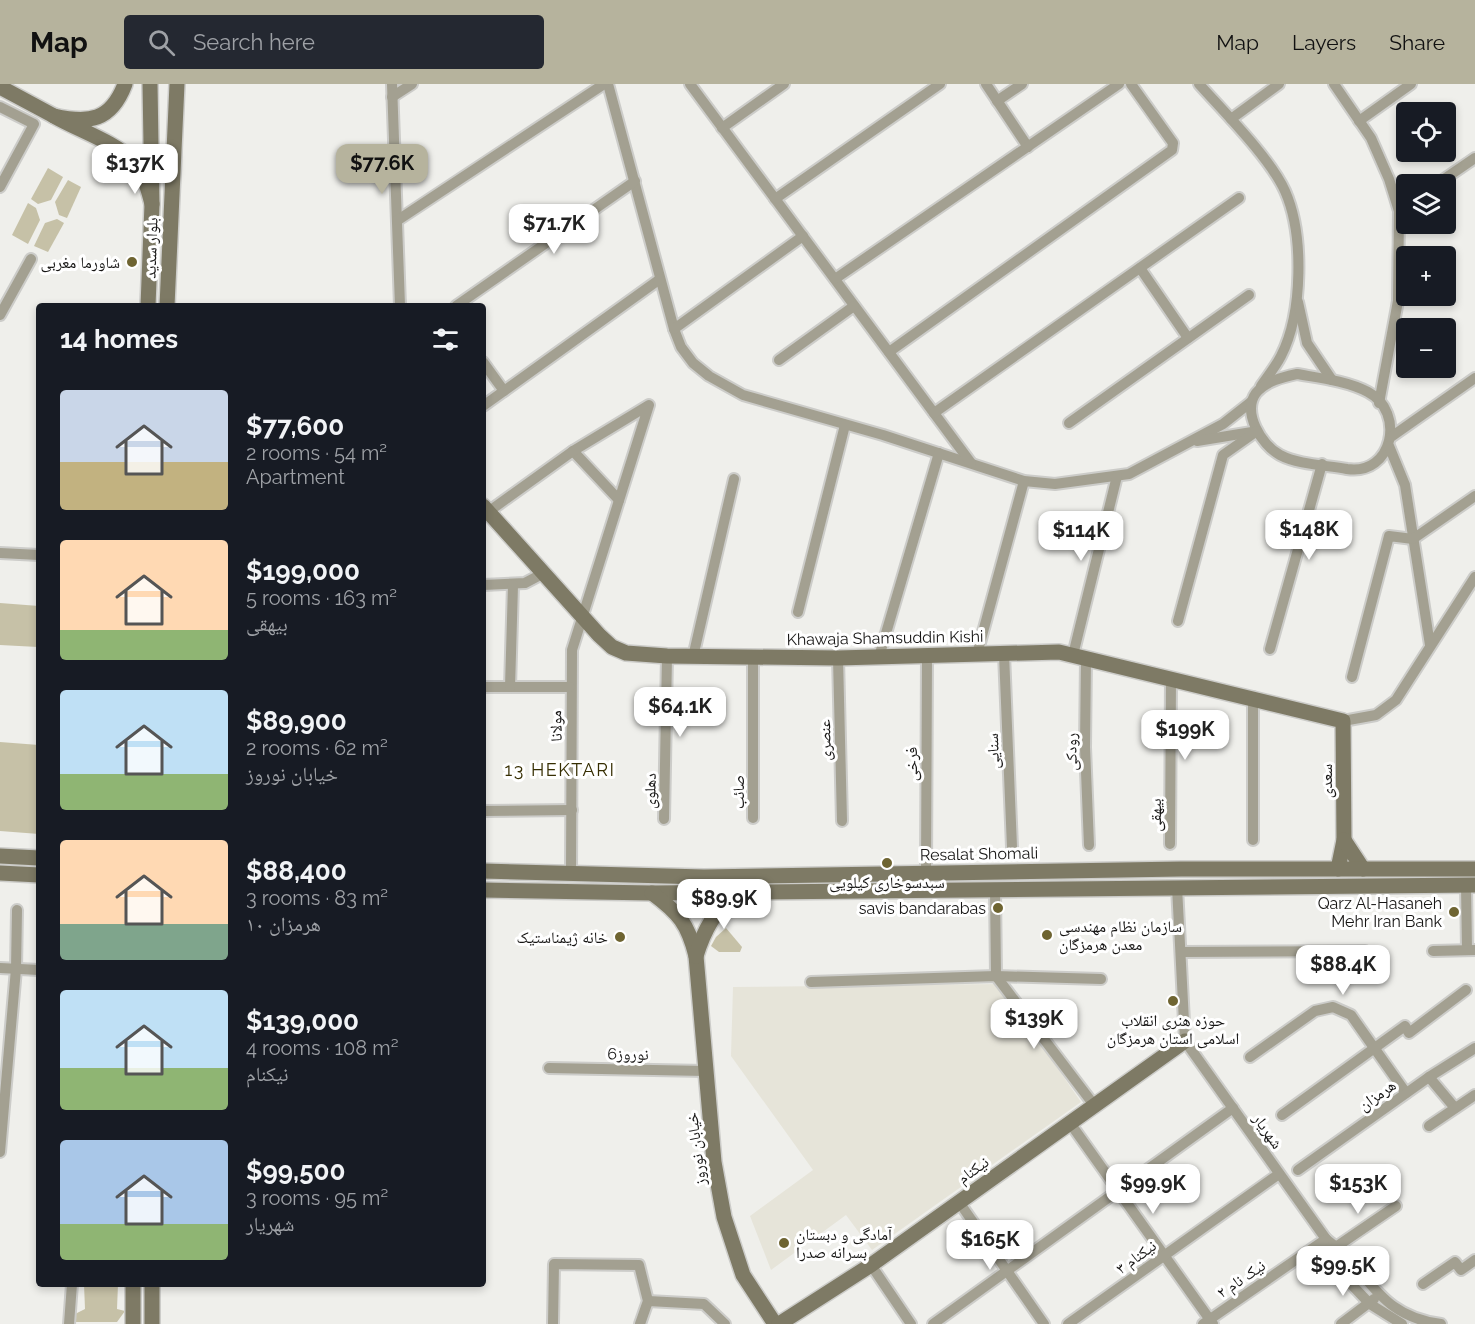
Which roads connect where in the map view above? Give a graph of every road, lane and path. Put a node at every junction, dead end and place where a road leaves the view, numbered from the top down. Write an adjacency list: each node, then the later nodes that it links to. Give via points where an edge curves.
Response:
1 (125, 84): 22 (main road, via 111,108 94,120 79,122)
2 (150, 84): 34 (main road, بلوار سدید)
3 (177, 84): 45 (main road, بلوار سدید)
4 (392, 84): 19 (street)
5 (412, 84): 19 (street)
6 (606, 84): 29 (street); 35 (street)
7 (690, 84): 25 (street)
8 (784, 84): 25 (street)
9 (939, 84): 33 (street)
10 (986, 84): 20 (street)
11 (1022, 84): 20 (street)
12 (1119, 84): 26 (street)
13 (1131, 84): 52 (street, via 1173,143 1172,150)
14 (1199, 84): 23 (street)
15 (1279, 84): 23 (street)
16 (1334, 84): 24 (street)
17 (1411, 84): 24 (street)
18 (0, 87): 22 (main road)
19 (392, 97): 35 (street)
20 (998, 101): 26 (street)
21 (0, 107): 30 (street, via 34,124)
22 (54, 116): 34 (main road, via 133,160)
23 (1231, 119): 43 (street, via 1284,190 1294,225)
24 (1359, 121): 31 (street)
25 (722, 128): 33 (street)
26 (1028, 147): 41 (street)
27 (1475, 158): 28 (street)
28 (1452, 174)
29 (635, 181): 40 (street); 47 (street)
30 (0, 187)
31 (1396, 194)
32 (1239, 198): 39 (street)
33 (775, 199): 37 (street)
34 (152, 204): 44 (main road, بلوار سدید)
35 (398, 220): 46 (street)
36 (1402, 234): 60 (street, via 1398,301)
37 (803, 236): 41 (street); 50 (street)
38 (31, 259): 49 (street)
39 (1140, 268): 51 (street); 62 (street)
40 (660, 279): 50 (street); 57 (street)
41 (835, 279): 48 (street)
42 (1248, 294): 51 (street)
43 (1297, 299): 56 (street, via 1307,343); 58 (street, via 1281,356)
44 (148, 303)
45 (167, 303)
46 (400, 303)
47 (460, 303)
48 (854, 306): 52 (street); 53 (street)
49 (0, 313)
50 (674, 328): 64 (street, via 693,363 709,376 756,400)
51 (1188, 338): 63 (street)
52 (889, 352): 62 (street)
53 (779, 360)
54 (486, 366): 57 (street)
55 (1475, 378): 66 (street)
56 (1332, 380): 58 (street, via 1297,374 1276,379); 60 (street, via 1369,392)
57 (504, 391): 61 (street)
58 (1258, 391): 59 (street)
59 (1251, 402): 65 (street); 67 (street)
60 (1379, 402): 66 (street, via 1387,416)
61 (486, 404)
62 (934, 413): 70 (street)
63 (1069, 423)
64 (845, 425): 69 (street); 86 (street)
65 (1257, 431): 67 (street); 71 (street, via 1280,455); 88 (street, via 1223,454)
66 (1390, 442): 71 (street, via 1377,462 1357,470); 79 (street, via 1405,485)
67 (1188, 443): 72 (street, via 1129,474)
68 (573, 452): 76 (street); 76 (street, مولانا, via 649,405); 77 (street)
69 (939, 453): 70 (street); 97 (street)
70 (972, 464): 74 (street)
71 (1322, 464): 90 (street)
72 (1117, 476): 74 (street, via 1055,484); 98 (street, رودکی)
73 (734, 479): 95 (street)
74 (1024, 481): 91 (street)
75 (1475, 496): 79 (street)
76 (619, 500): 87 (street, مولانا)
77 (486, 508)
78 (486, 510): 82 (main road, Khawaja Shamsuddin Kishi)
79 (1413, 539): 89 (street); 100 (street, via 1389,536)
80 (0, 553): 81 (street)
81 (36, 555)
82 (542, 574): 85 (street); 87 (main road, Khawaja Shamsuddin Kishi)
83 (1475, 577): 89 (street)
84 (486, 585): 85 (street)
85 (513, 585): 103 (street)
86 (798, 612)
87 (585, 617): 93 (main road, Khawaja Shamsuddin Kishi, via 612,647 626,653); 104 (street, مولانا, via 572,650)
88 (1178, 621)
89 (1430, 645): 106 (street, via 1396,700 1376,715)
90 (1270, 649)
91 (976, 654): 92 (main road, Khawaja Shamsuddin Kishi); 94 (main road, Khawaja Shamsuddin Kishi)
92 (1004, 654): 98 (main road, Khawaja Shamsuddin Kishi, via 1059,652); 116 (street, سنایی)
93 (667, 656): 95 (main road, Khawaja Shamsuddin Kishi); 110 (street, دهلوی)
94 (927, 656): 97 (main road, Khawaja Shamsuddin Kishi); 125 (street, فرخی)
95 (693, 657): 96 (main road, Khawaja Shamsuddin Kishi)
96 (753, 657): 99 (main road, Khawaja Shamsuddin Kishi); 109 (street, صائب)
97 (879, 657): 99 (main road, Khawaja Shamsuddin Kishi)
98 (1079, 657): 101 (main road, Khawaja Shamsuddin Kishi); 114 (street, رودکی)
99 (838, 658): 111 (street, عنصری)
100 (1352, 677)
101 (1171, 678): 105 (main road, Khawaja Shamsuddin Kishi); 115 (street, بیهقی)
102 (486, 687): 103 (street)
103 (510, 687): 104 (street)
104 (570, 687): 107 (street, مولانا)
105 (1253, 697): 106 (main road, Khawaja Shamsuddin Kishi); 112 (street)
106 (1343, 721): 113 (main road, سعدی)
107 (572, 810): 108 (street); 124 (street, مولانا)
108 (486, 811)
109 (753, 818)
110 (664, 819)
111 (842, 821)
112 (1253, 840)
113 (1344, 840): 119 (main road, سعدی); 120 (main road)
114 (1089, 844)
115 (1170, 844)
116 (1012, 847)
117 (0, 856): 118 (main road)
118 (36, 858)
119 (1338, 868): 120 (main road, Resalat Shomali); 125 (main road, Resalat Shomali)
120 (1363, 869): 121 (main road, Resalat Shomali)
121 (1470, 869): 127 (main road)
122 (486, 871): 124 (main road, Resalat Shomali)
123 (0, 873): 126 (main road)
124 (571, 873): 125 (main road, Resalat Shomali, via 704,877)
125 (926, 873)
126 (36, 875)
127 (1470, 885): 128 (main road); 134 (street)
128 (1178, 887): 129 (main road); 137 (street)
129 (995, 889): 131 (main road); 142 (street)
130 (486, 890): 132 (main road)
131 (736, 892): 132 (main road); 138 (main road, خیابان نوروز, via 723,903 703,933)
132 (652, 893): 138 (main road, خیابان نوروز, via 681,916)
133 (17, 910): 140 (street)
134 (1471, 950): 136 (street)
135 (1365, 951): 137 (street)
136 (1433, 951)
137 (1181, 952): 146 (street)
138 (696, 956): 151 (main road, خیابان نوروز)
139 (0, 968): 140 (street)
140 (16, 969): 141 (street); 161 (street)
141 (36, 970)
142 (996, 976): 143 (street); 144 (street); 155 (street)
143 (1101, 980)
144 (811, 982)
145 (1466, 990): 147 (street, via 1409,1033 1405,1026)
146 (1185, 1041): 155 (main road, نیکنام); 156 (street, شهریار)
147 (1375, 1048): 149 (street, via 1351,1016 1333,1007 1315,1011); 153 (street); 158 (street)
148 (1475, 1048): 152 (street, هرمزان)
149 (1250, 1057)
150 (549, 1068): 151 (street, نوروز6)
151 (706, 1071): 187 (main road, خیابان نوروز, via 714,1162 724,1217 743,1275)
152 (1429, 1077): 153 (street, هرمزان); 157 (street)
153 (1406, 1093): 162 (street, هرمزان)
154 (1475, 1095): 157 (street)
155 (1094, 1105): 159 (main road, نیکنام)
156 (1233, 1108): 163 (street, شهریار); 164 (street)
157 (1455, 1108): 160 (street)
158 (1282, 1115)
159 (1070, 1123): 164 (street); 165 (main road, نیکنام)
160 (1429, 1126)
161 (0, 1152)
162 (1298, 1170)
163 (1279, 1174): 167 (street, شهریار); 169 (street, نیکنام ۳)
164 (1118, 1190): 169 (street); 172 (street)
165 (959, 1203): 171 (main road, نیکنام); 172 (street)
166 (1396, 1206): 168 (street)
167 (1326, 1239): 168 (street, شهریار); 179 (street, شهریار, via 1327,1255); 180 (street, نیک نام ۲)
168 (1336, 1247): 177 (street, شهریار)
169 (1164, 1256): 180 (street); 191 (street, نیکنام ۳)
170 (1475, 1260): 173 (street, via 1461,1270 1455,1262)
171 (871, 1265): 187 (main road, نیکنام); 188 (street)
172 (1006, 1270): 189 (street); 190 (street)
173 (1423, 1284)
174 (72, 1287): 181 (street)
175 (133, 1287): 182 (main road)
176 (152, 1287): 183 (main road)
177 (1378, 1295): 179 (street); 194 (street, شهریار, via 1403,1312)
178 (648, 1301): 184 (street, via 639,1265 554,1264); 185 (street); 186 (street, via 704,1304)
179 (1370, 1304): 192 (street); 193 (street, شهریار)
180 (1208, 1322)
181 (69, 1324)
182 (133, 1324)
183 (152, 1324)
184 (553, 1324)
185 (640, 1324)
186 (725, 1324)
187 (777, 1324)
188 (911, 1324)
189 (933, 1324)
190 (1044, 1324)
191 (1068, 1324)
192 (1341, 1324)
193 (1402, 1324)
194 (1441, 1324)

